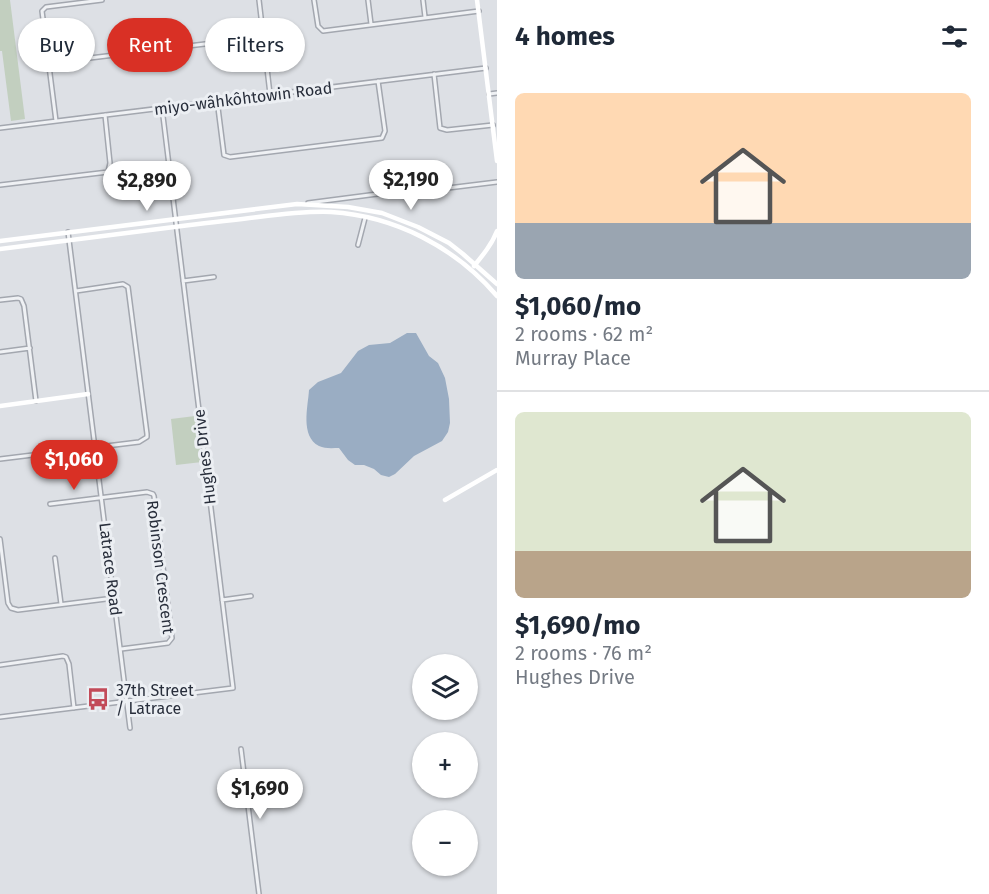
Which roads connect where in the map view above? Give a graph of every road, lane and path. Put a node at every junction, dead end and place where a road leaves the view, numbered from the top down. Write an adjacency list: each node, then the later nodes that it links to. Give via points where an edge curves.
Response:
1 (102, 0): 9 (street, via 46,7)
2 (259, 0): 10 (street)
3 (314, 0): 11 (street, via 318,26 323,31)
4 (368, 0): 11 (street)
5 (423, 0): 8 (street)
6 (477, 0): 7 (main road)
7 (479, 11): 8 (street); 14 (main road)
8 (425, 17): 11 (street)
9 (43, 18)
10 (261, 18)
11 (371, 24)
12 (205, 44): 13 (street)
13 (95, 57)
14 (486, 68): 17 (street, miyo-wâhkôhtowin Road); 21 (main road)
15 (50, 72): 25 (street)
16 (267, 72): 20 (street)
17 (434, 74): 18 (street, miyo-wâhkôhtowin Road); 26 (street, via 441,128)
18 (378, 81): 20 (street, miyo-wâhkôhtowin Road); 22 (street, via 385,131 382,138 230,157 224,155)
19 (497, 93): 21 (street)
20 (270, 94): 22 (street, miyo-wâhkôhtowin Road)
21 (489, 94): 26 (main road)
22 (217, 100): 23 (street, miyo-wâhkôhtowin Road)
23 (162, 108): 24 (street, miyo-wâhkôhtowin Road); 34 (street, Hughes Drive)
24 (105, 115): 25 (street, miyo-wâhkôhtowin Road); 31 (street, via 108,172)
25 (56, 121): 27 (street, miyo-wâhkôhtowin Road)
26 (493, 125): 28 (main road)
27 (0, 128)
28 (496, 147): 29 (main road)
29 (497, 161)
30 (497, 182): 32 (street)
31 (0, 185)
32 (297, 204): 34 (main road); 42 (main road, via 382,213 418,226)
33 (365, 218): 35 (main road, via 330,212 296,213); 40 (street); 43 (main road, via 395,225 421,237)
34 (175, 220): 35 (street, Hughes Drive); 37 (main road)
35 (176, 227): 38 (main road); 45 (street, Hughes Drive)
36 (497, 231): 42 (main road)
37 (68, 232): 38 (street, Latrace Road); 39 (main road)
38 (69, 240): 41 (main road); 47 (street, Latrace Road)
39 (0, 241)
40 (358, 245)
41 (0, 249)
42 (476, 264): 43 (main road); 46 (main road)
43 (471, 269): 48 (main road)
44 (214, 277): 45 (street)
45 (183, 281): 65 (street, Hughes Drive)
46 (497, 284)
47 (76, 291): 52 (street, Latrace Road); 55 (street, via 123,284 128,287 146,423 147,437 142,441)
48 (497, 296)
49 (0, 300): 50 (street, via 18,298 22,302)
50 (30, 348): 51 (street); 53 (street)
51 (0, 352)
52 (88, 394): 53 (main road); 55 (street, Latrace Road)
53 (36, 401): 54 (main road)
54 (0, 406)
55 (95, 447): 56 (street); 58 (street, Latrace Road)
56 (0, 459)
57 (497, 470): 59 (main road)
58 (101, 498): 60 (street); 64 (street, Latrace Road); 67 (street, Robinson Crescent, via 147,492 155,498 172,638 168,643)
59 (445, 500)
60 (50, 504)
61 (0, 539): 66 (street, via 11,608)
62 (55, 558): 66 (street)
63 (251, 596): 65 (street)
64 (114, 598): 66 (street); 67 (street, Latrace Road)
65 (222, 600): 69 (street, Hughes Drive, via 233,688)
66 (61, 604)
67 (121, 649): 69 (street, Latrace Road)
68 (0, 664): 70 (street, via 66,657)
69 (127, 701): 70 (street); 72 (street, Latrace Road)
70 (74, 708): 71 (street)
71 (0, 717)
72 (130, 728)
73 (241, 748): 74 (street)
74 (259, 894)

